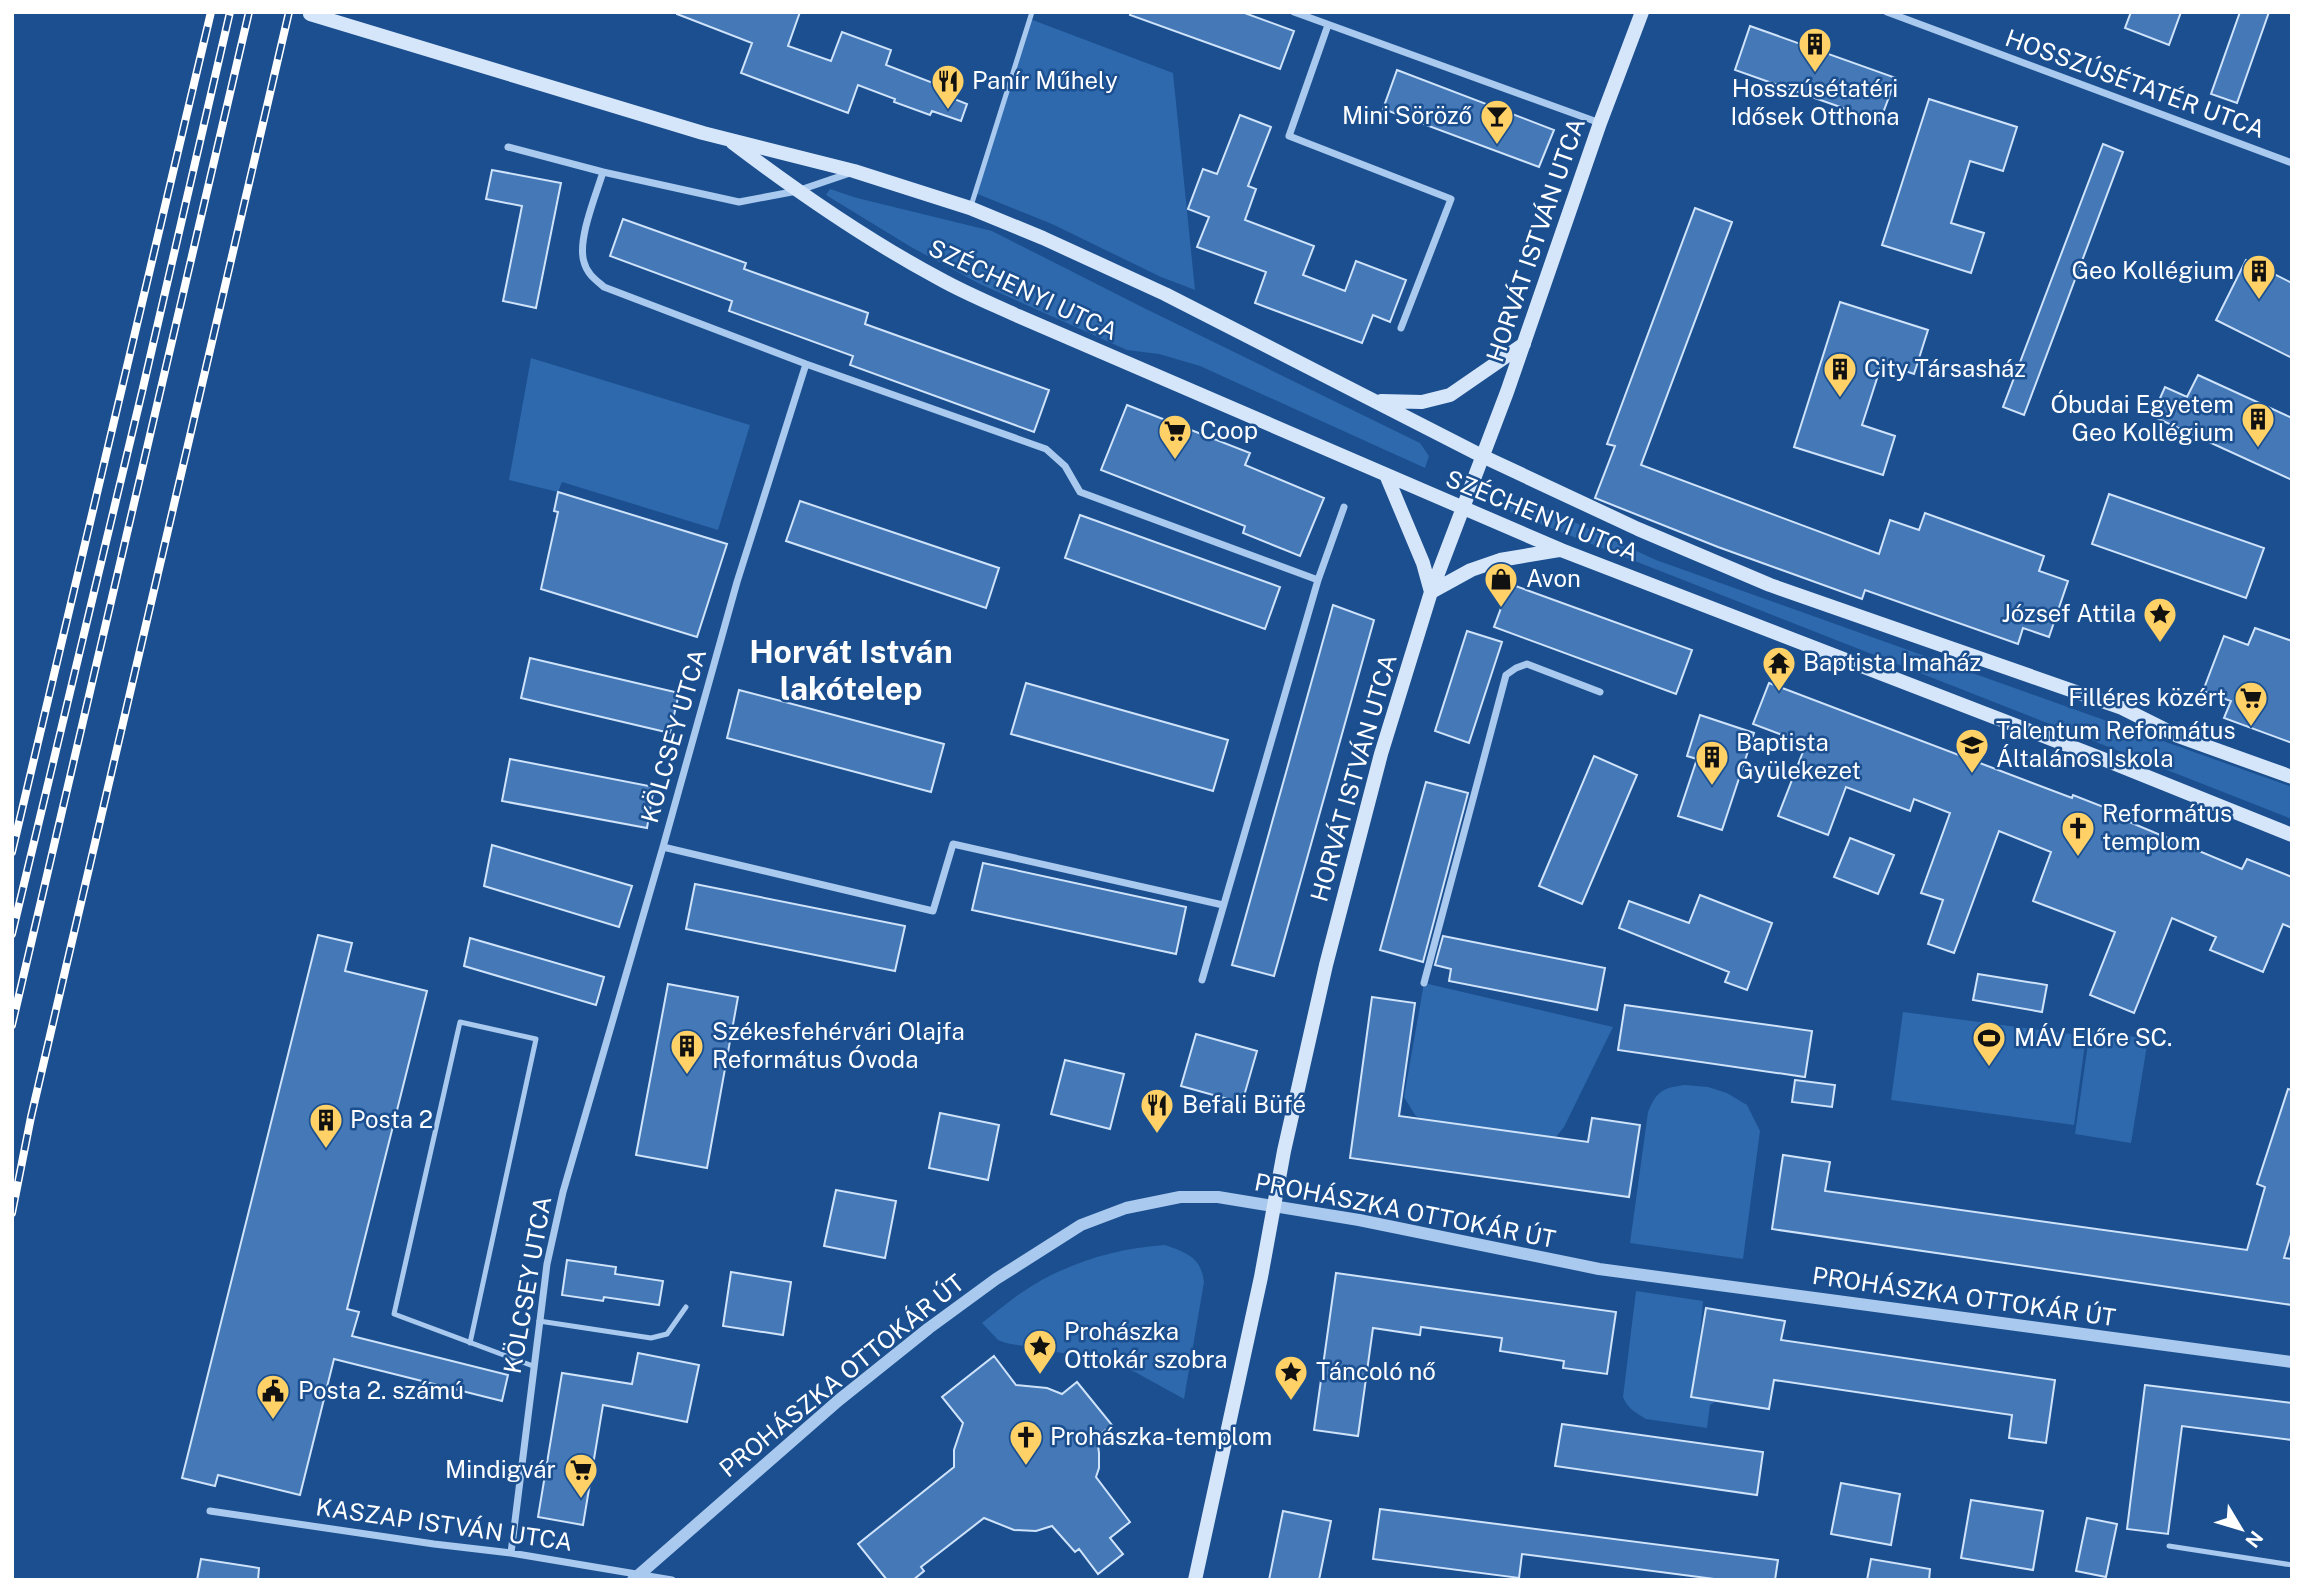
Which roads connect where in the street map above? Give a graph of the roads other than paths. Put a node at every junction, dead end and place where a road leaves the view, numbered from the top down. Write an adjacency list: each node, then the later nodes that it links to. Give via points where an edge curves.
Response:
1 (1032, 12): 14 (lane)
2 (1294, 12): 6 (street)
3 (1642, 12): 7 (main road, HORVÁT ISTVÁN UTCA)
4 (1887, 12): 10 (street, HOSSZÚSÉTATÉR UTCA)
5 (310, 14): 8 (main road, SZÉCHENYI UTCA)
6 (1328, 25): 7 (street); 15 (street, via 1289,136 1451,199)
7 (1600, 123): 16 (main road, HORVÁT ISTVÁN UTCA)
8 (727, 139): 12 (main road, SZÉCHENYI UTCA); 13 (main road, SZÉCHENYI UTCA)
9 (508, 147): 11 (street)
10 (2292, 163)
11 (603, 172): 13 (street, via 739,202); 17 (street, via 583,244 583,262 592,277 618,294)
12 (854, 172): 13 (street); 14 (main road, SZÉCHENYI UTCA)
13 (797, 191): 20 (main road, SZÉCHENYI UTCA, via 942,280)
14 (970, 208): 18 (main road, SZÉCHENYI UTCA, via 1165,294)
15 (1401, 328)
16 (1524, 344): 18 (main road, via 1450,395 1422,402); 19 (main road, HORVÁT ISTVÁN UTCA)
17 (806, 364): 24 (street, via 1046,449 1065,466 1080,492); 29 (street, KÖLCSEY UTCA, via 737,582)
18 (1377, 401): 19 (main road, SZÉCHENYI UTCA)
19 (1482, 456): 22 (main road, HORVÁT ISTVÁN UTCA); 27 (main road, SZÉCHENYI UTCA, via 1770,585 2122,708 2178,736)
20 (1387, 477): 22 (main road, SZÉCHENYI UTCA); 25 (main road)
21 (1344, 507): 24 (street)
22 (1463, 507): 23 (main road, SZÉCHENYI UTCA); 25 (main road, HORVÁT ISTVÁN UTCA)
23 (1561, 550): 25 (main road, via 1500,560); 28 (main road, SZÉCHENYI UTCA)
24 (1318, 580): 30 (street)
25 (1431, 592): 33 (main road, HORVÁT ISTVÁN UTCA, via 1381,754 1326,965)
26 (1600, 692): 32 (street, via 1527,664 1506,675)
27 (2292, 777)
28 (2292, 835)
29 (663, 847): 30 (street, via 933,911 953,844); 35 (street, KÖLCSEY UTCA, via 563,1192)
30 (1223, 905): 31 (street)
31 (1202, 980)
32 (1424, 983)
33 (1275, 1205): 37 (street, PROHÁSZKA OTTOKÁR ÚT, via 1599,1269); 43 (street, PROHÁSZKA OTTOKÁR ÚT, via 1180,1197 1126,1208 1081,1225 929,1328); 45 (main road, HORVÁT ISTVÁN UTCA)
34 (686, 1307): 35 (lane, via 667,1335 651,1338)
35 (540, 1321): 38 (street, KÖLCSEY UTCA)
36 (470, 1343): 36 (lane, via 394,1314 460,1022 536,1039); 38 (lane)
37 (2292, 1362)
38 (533, 1366): 41 (street, KÖLCSEY UTCA)
39 (210, 1511): 41 (street, KASZAP ISTVÁN UTCA)
40 (2169, 1546): 42 (lane)
41 (511, 1553): 43 (street, KASZAP ISTVÁN UTCA)
42 (2292, 1565)
43 (636, 1577): 44 (street, KASZAP ISTVÁN UTCA)
44 (672, 1580)
45 (1195, 1580)

